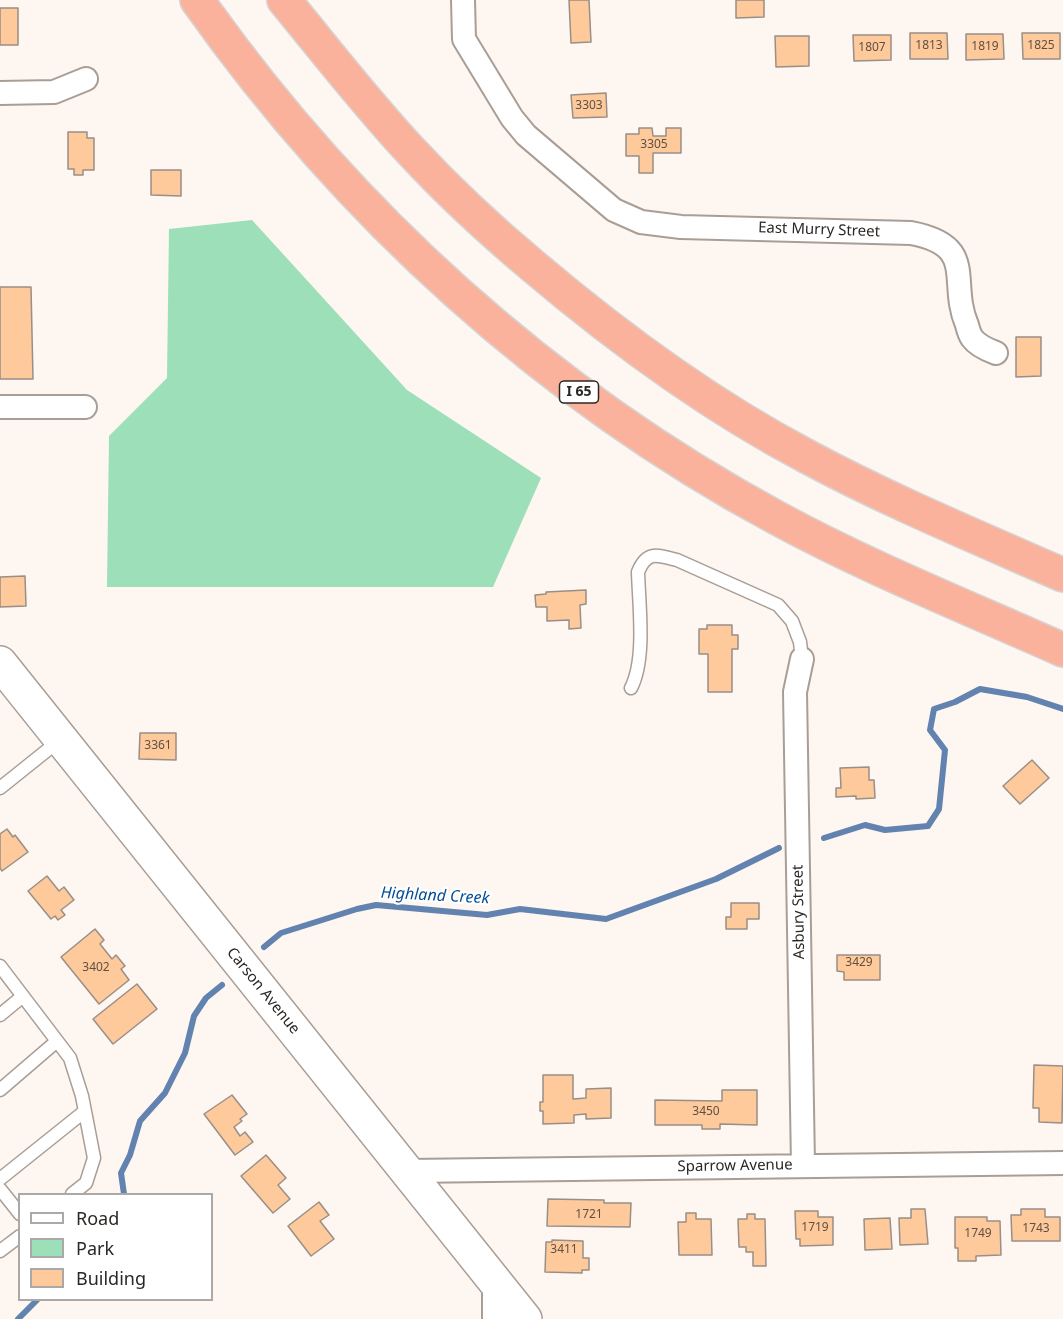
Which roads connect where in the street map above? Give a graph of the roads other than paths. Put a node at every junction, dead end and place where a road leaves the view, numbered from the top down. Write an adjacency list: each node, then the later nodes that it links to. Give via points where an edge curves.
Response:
1 (197, 0): 10 (highway, I 65, via 294,126 384,224 498,329 550,370 657,446 781,520)
2 (284, 0): 9 (highway, via 412,153 466,207 564,294 630,344 730,412 808,457)
3 (463, 0): 6 (street, East Murry Street, via 464,39 512,118 526,135 614,210 641,222 681,227 929,236 952,251 960,271 964,319 972,339)
4 (86, 79): 5 (street, via 54,92)
5 (0, 93)
6 (996, 353)
7 (0, 407): 8 (street)
8 (85, 408)
9 (1063, 575)
10 (1063, 650)
11 (802, 659): 13 (lane, via 792,621 778,605 677,560 648,556 638,572 640,661); 23 (street, Asbury Street, via 795,692)
12 (0, 663): 14 (main road, Carson Avenue)
13 (631, 688)
14 (61, 739): 15 (lane); 24 (main road, Carson Avenue)
15 (0, 788)
16 (0, 966): 17 (lane)
17 (23, 996): 18 (lane); 19 (lane)
18 (0, 1015)
19 (57, 1041): 20 (lane); 21 (lane, via 70,1058)
20 (0, 1090)
21 (85, 1110): 25 (lane); 27 (lane, via 94,1158 87,1183)
22 (1063, 1163): 23 (street, Sparrow Avenue)
23 (803, 1165): 24 (street, Sparrow Avenue)
24 (408, 1171): 31 (main road, Carson Avenue)
25 (0, 1179)
26 (0, 1189): 28 (lane)
27 (73, 1193)
28 (18, 1212)
29 (18, 1238): 30 (lane)
30 (0, 1251)
31 (494, 1281): 32 (street); 33 (main road, Carson Avenue)
32 (494, 1319)
33 (525, 1319)

